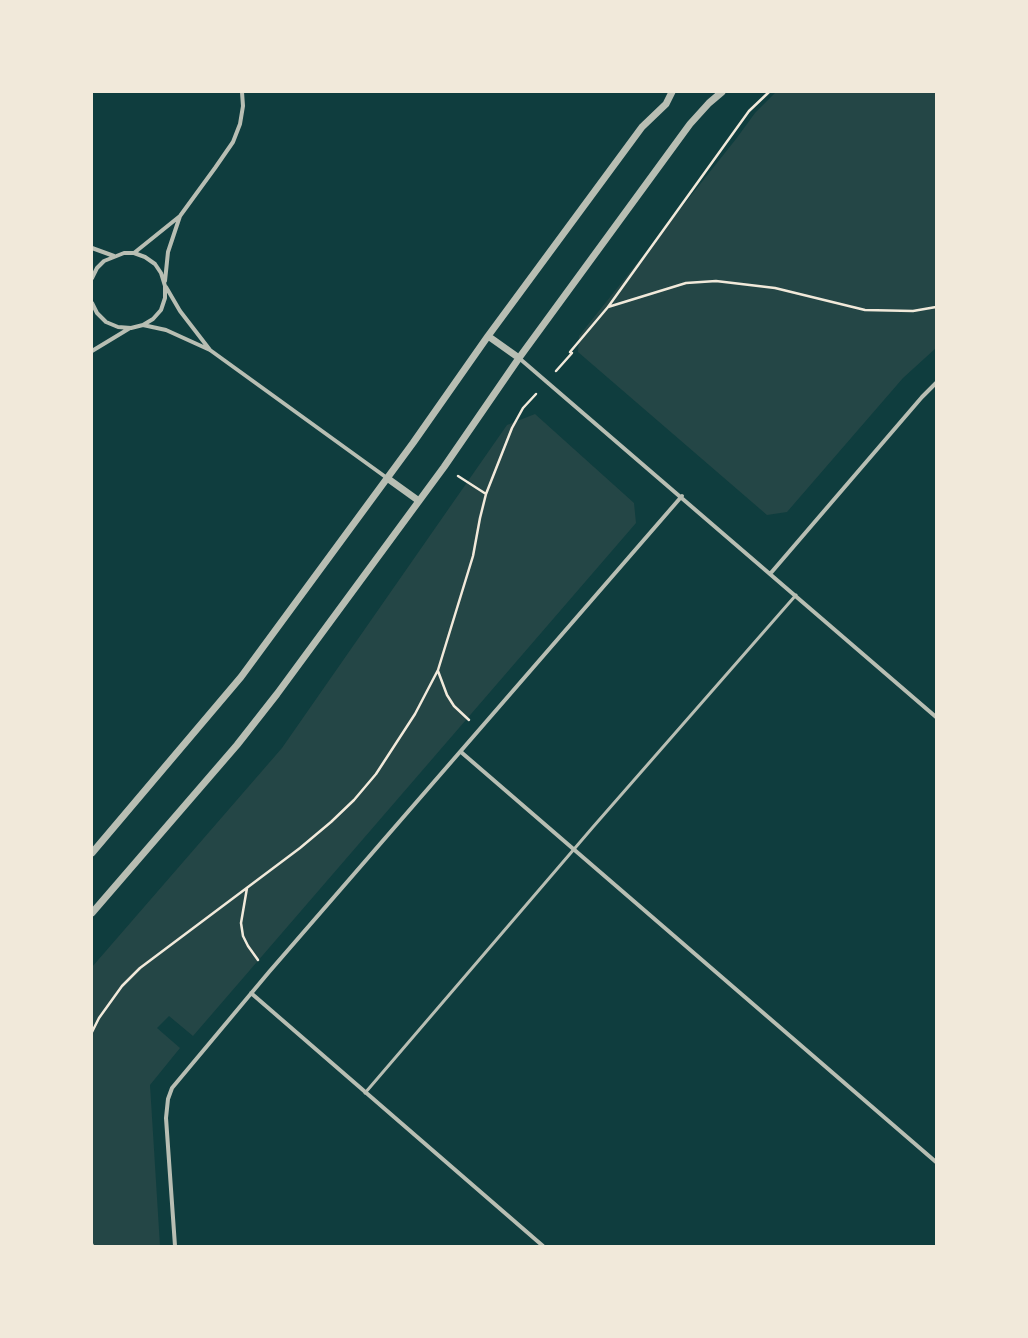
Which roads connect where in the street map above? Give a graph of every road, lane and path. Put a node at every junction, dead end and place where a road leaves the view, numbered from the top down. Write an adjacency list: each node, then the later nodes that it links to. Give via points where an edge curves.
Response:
1 (242, 92): 5 (street, via 240,124 233,142)
2 (672, 92): 16 (street, via 666,104 642,127)
3 (722, 92): 19 (street, via 690,124)
4 (768, 92): 12 (path, via 749,111)
5 (180, 216): 7 (street); 10 (street, via 168,252)
6 (92, 248): 8 (street)
7 (134, 254): 8 (street); 10 (street, via 145,257 154,264 161,273)
8 (114, 256): 9 (street, via 97,268)
9 (92, 278)
10 (165, 285): 14 (street, via 165,298 161,310); 17 (street, via 180,311)
11 (92, 303): 15 (street, via 106,322 118,327)
12 (608, 307): 13 (path, via 686,283 716,281 775,288 865,310 913,311); 20 (path)
13 (936, 307)
14 (143, 325): 15 (street); 17 (street, via 166,330)
15 (131, 328): 18 (street)
16 (488, 336): 19 (street); 22 (street)
17 (210, 350): 22 (street)
18 (92, 351)
19 (519, 358): 20 (street); 24 (street)
20 (548, 381): 23 (street); 27 (path, via 523,408 512,428 489,486 473,556)
21 (936, 383): 25 (street)
22 (387, 478): 24 (street); 32 (street, via 241,677)
23 (682, 496): 25 (street); 29 (street)
24 (419, 501): 34 (street, via 237,745)
25 (770, 574): 26 (street)
26 (796, 595): 28 (street); 31 (lane)
27 (438, 670): 29 (path, via 454,706); 33 (path, via 398,741 376,774 354,800 300,848)
28 (936, 717)
29 (481, 729): 30 (street)
30 (461, 752): 31 (street); 35 (street)
31 (574, 849): 38 (lane); 39 (street)
32 (92, 853)
33 (247, 888): 35 (path, via 242,909 243,936 255,958); 37 (path, via 140,968 122,986)
34 (92, 913)
35 (269, 972): 36 (street)
36 (251, 993): 38 (street); 40 (street, via 180,1076 168,1099 166,1118)
37 (92, 1032)
38 (366, 1093): 41 (street)
39 (936, 1162)
40 (175, 1246)
41 (543, 1246)

